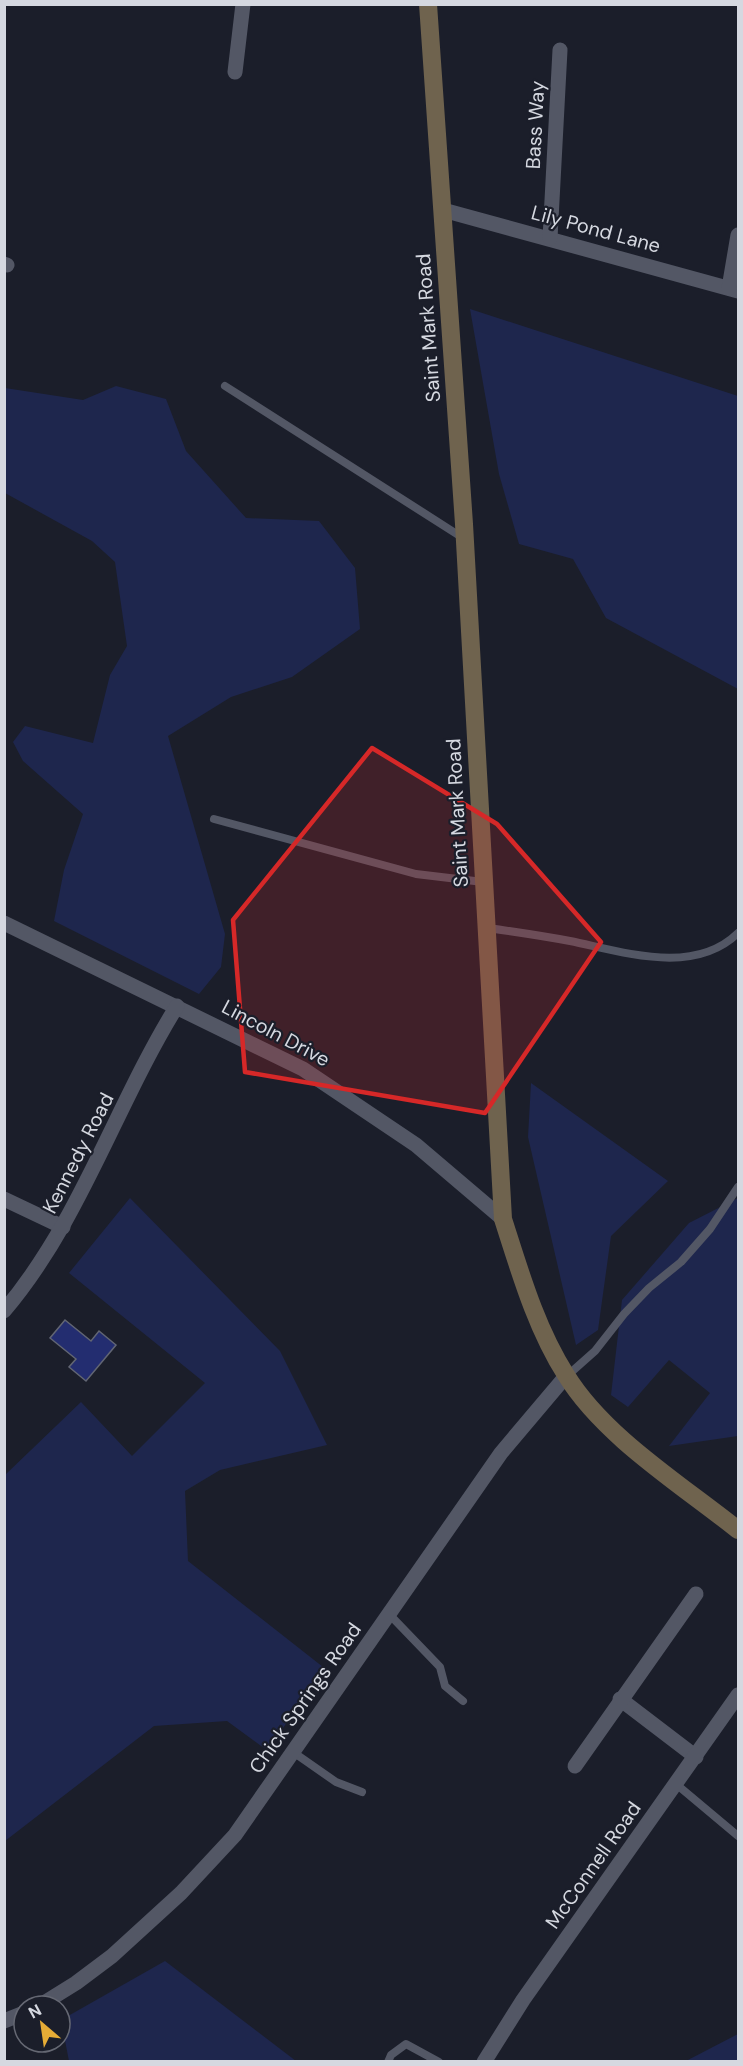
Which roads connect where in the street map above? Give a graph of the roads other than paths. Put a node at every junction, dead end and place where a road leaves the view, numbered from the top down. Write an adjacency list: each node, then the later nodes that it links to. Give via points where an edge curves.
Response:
1 (243, 4): 4 (street)
2 (428, 4): 5 (street, Saint Mark Road)
3 (560, 50): 7 (street, Bass Way)
4 (235, 72)
5 (443, 210): 7 (street, Lily Pond Lane); 10 (street, Saint Mark Road)
6 (738, 235): 8 (street)
7 (550, 238): 8 (street, Lily Pond Lane)
8 (734, 289)
9 (225, 386): 10 (lane)
10 (464, 539): 12 (street, Saint Mark Road)
11 (214, 819): 12 (lane, via 416,874)
12 (483, 882): 14 (street, Saint Mark Road)
13 (4, 923): 16 (street, Lincoln Drive)
14 (486, 928): 15 (lane, via 650,957 678,958 706,953); 19 (street, Saint Mark Road)
15 (738, 933)
16 (177, 1006): 19 (street, Lincoln Drive, via 272,1051 328,1084 416,1145); 20 (street, Kennedy Road)
17 (738, 1187): 22 (lane, via 710,1229 681,1262 649,1288 595,1351)
18 (4, 1199): 20 (street)
19 (503, 1219): 22 (street, Saint Mark Road, via 530,1300)
20 (63, 1227): 21 (street, Kennedy Road)
21 (4, 1311)
22 (566, 1376): 23 (street, Saint Mark Road, via 626,1442); 25 (street, Chick Springs Road, via 501,1453)
23 (738, 1530)
24 (696, 1594): 27 (street)
25 (389, 1614): 28 (lane, via 440,1667 445,1686); 29 (street, Chick Springs Road)
26 (738, 1695): 30 (street, McConnell Road)
27 (620, 1699): 30 (street); 31 (street)
28 (462, 1701)
29 (293, 1752): 33 (lane, via 336,1782); 35 (street, Chick Springs Road, via 235,1835 196,1878 112,1956)
30 (696, 1757): 32 (street, McConnell Road)
31 (575, 1766)
32 (676, 1784): 34 (lane); 38 (street, McConnell Road)
33 (362, 1792)
34 (738, 1836)
35 (58, 1994)
36 (388, 2061): 37 (lane, via 406,2044)
37 (439, 2061)
38 (484, 2061)

